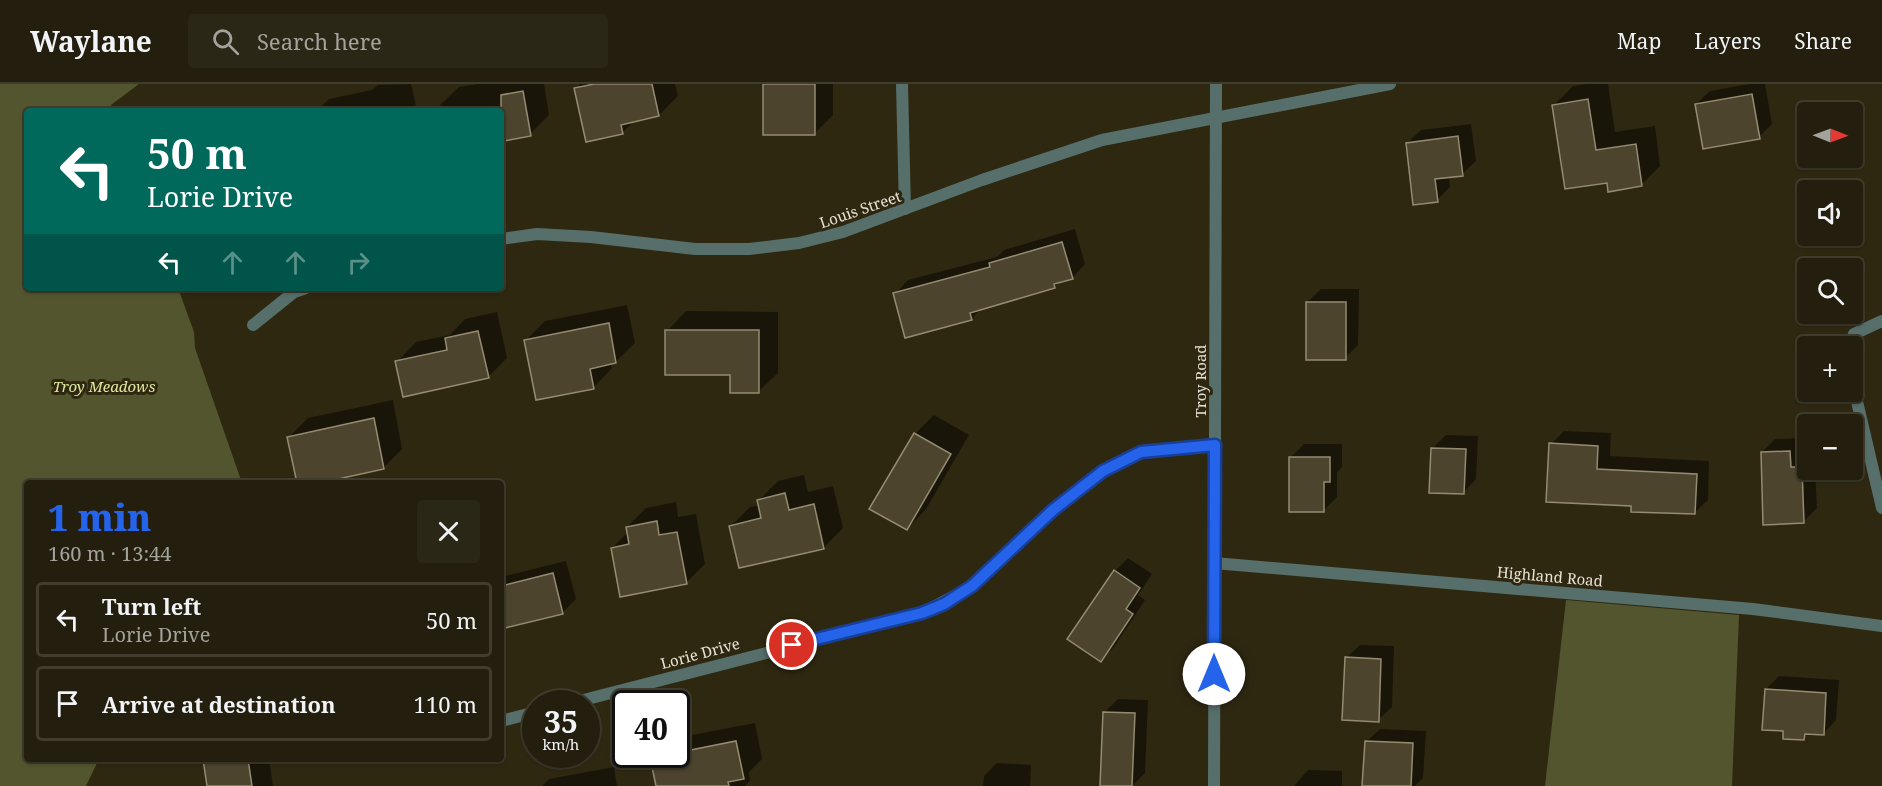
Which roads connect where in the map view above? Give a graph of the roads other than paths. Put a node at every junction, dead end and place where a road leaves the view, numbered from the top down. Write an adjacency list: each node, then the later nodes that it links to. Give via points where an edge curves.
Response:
1 (902, 84): 5 (street)
2 (1216, 84): 4 (street, Troy Road)
3 (1390, 84): 4 (street, Louis Street)
4 (1216, 119): 5 (street, Louis Street, via 1102,140); 12 (street, Troy Road)
5 (905, 209): 6 (street, Louis Street, via 843,232 749,249 695,249 537,234)
6 (504, 239)
7 (297, 291): 9 (street)
8 (1882, 321): 10 (street)
9 (253, 325)
10 (1853, 336)
11 (1857, 402): 13 (street)
12 (1215, 445): 14 (street, Troy Road); 16 (street, Lorie Drive, via 1141,452 1103,471 1053,510 972,586 922,613)
13 (1882, 508)
14 (1214, 563): 15 (street, Highland Road, via 1753,609); 19 (street, Troy Road)
15 (1882, 626)
16 (600, 696)
17 (522, 716): 18 (street)
18 (504, 720)
19 (1214, 786)

